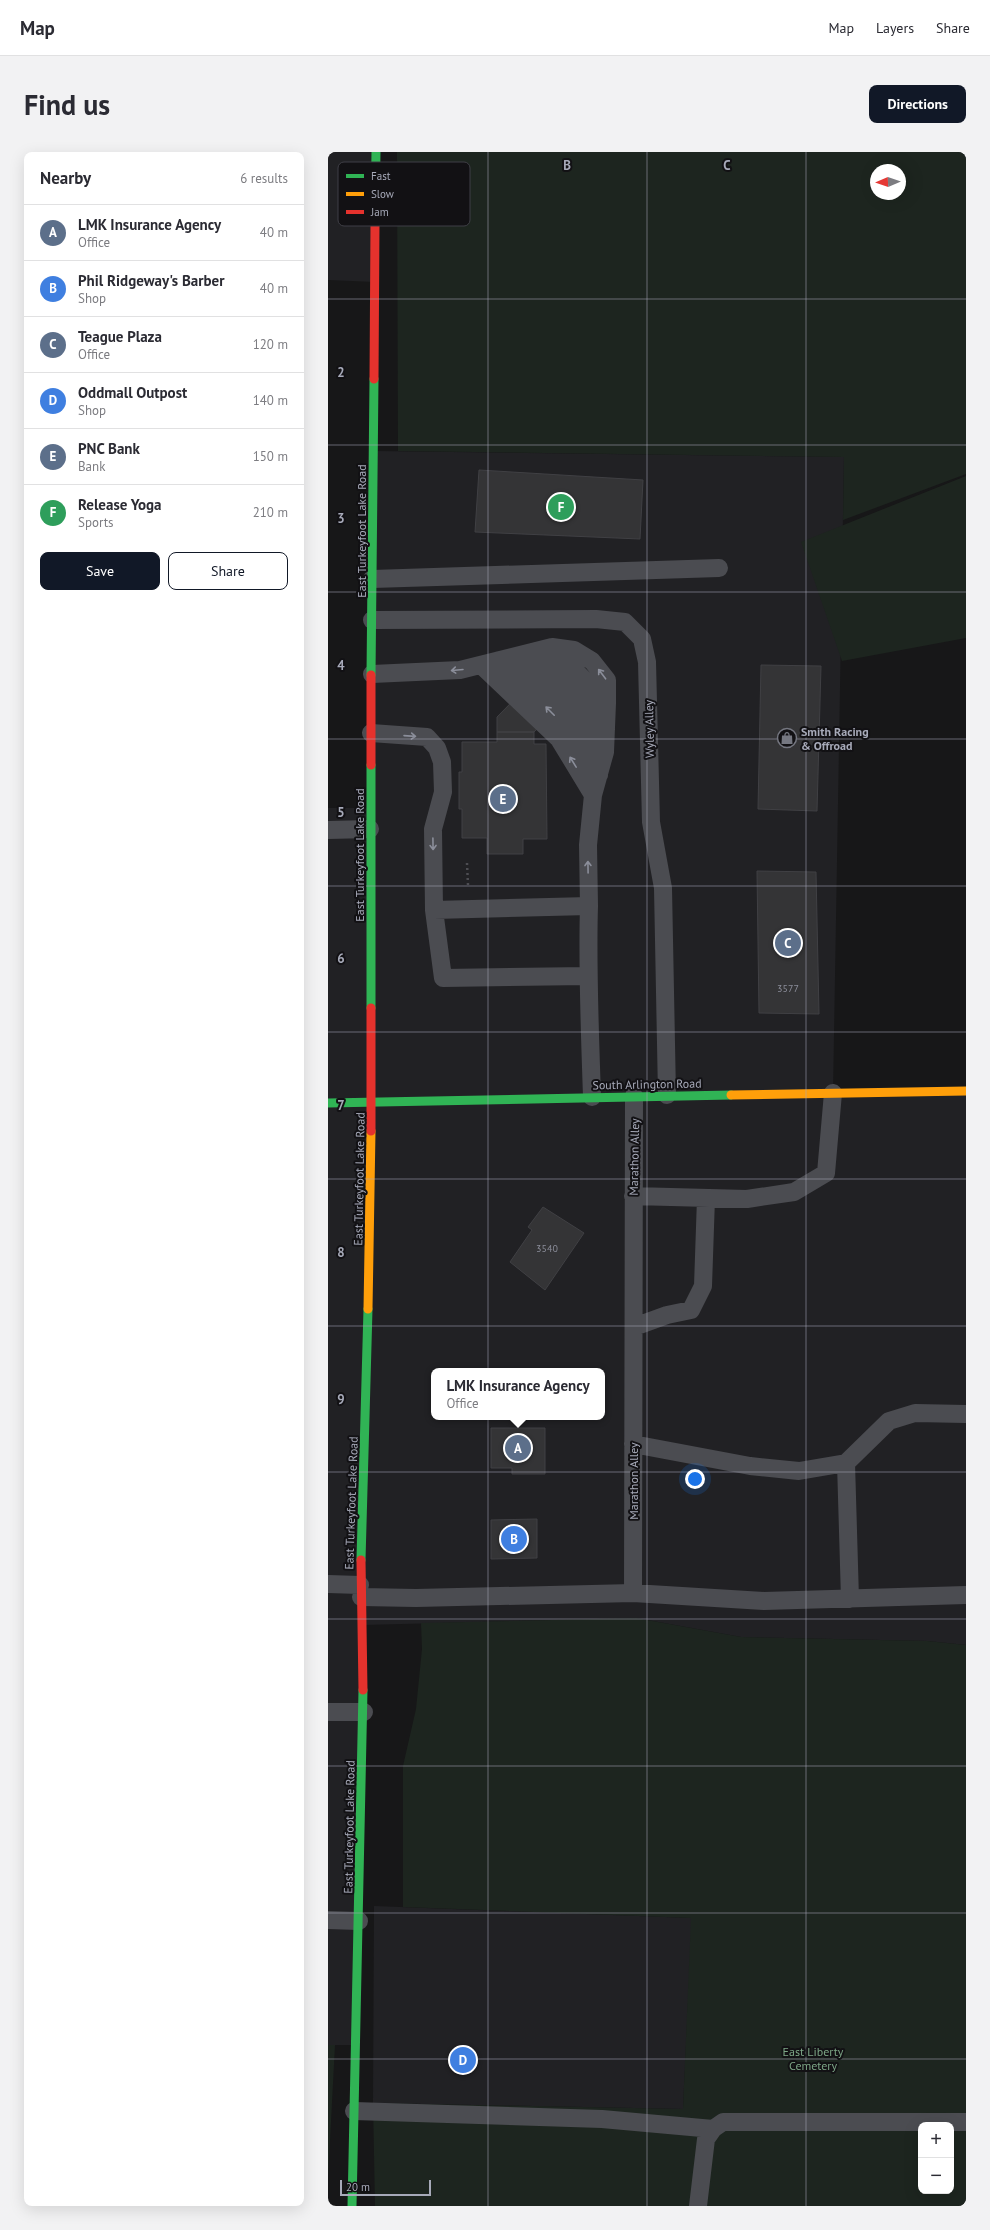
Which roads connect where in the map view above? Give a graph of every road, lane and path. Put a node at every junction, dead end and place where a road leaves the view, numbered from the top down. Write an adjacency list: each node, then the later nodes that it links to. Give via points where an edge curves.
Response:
1 (376, 152): 2 (main road, East Turkeyfoot Lake Road)
2 (376, 162)
3 (375, 226): 5 (main road, East Turkeyfoot Lake Road)
4 (719, 568): 5 (lane)
5 (372, 580): 6 (main road, East Turkeyfoot Lake Road)
6 (372, 620): 10 (main road, East Turkeyfoot Lake Road); 23 (lane, Wyley Alley, via 596,619 626,622 642,639 647,662 651,822 663,888)
7 (534, 652): 8 (lane); 11 (lane, via 586,702); 11 (lane, one-way to 7, via 607,680 592,661 574,650 552,647)
8 (506, 658): 9 (lane); 13 (lane, via 583,720); 14 (lane, one-way to 8, via 581,742)
9 (481, 665): 10 (lane, one-way to 10, via 460,670); 15 (lane, one-way to 9, via 560,739)
10 (372, 674): 12 (main road, East Turkeyfoot Lake Road)
11 (606, 729): 13 (lane)
12 (371, 733): 16 (main road, East Turkeyfoot Lake Road); 19 (lane, one-way to 19, via 427,737 437,748 442,762 443,792 433,829)
13 (605, 752): 14 (lane)
14 (599, 775): 15 (lane)
15 (593, 795): 18 (lane, one-way to 15, via 588,845)
16 (370, 829): 17 (lane); 27 (main road, East Turkeyfoot Lake Road)
17 (328, 830)
18 (589, 906): 19 (lane); 20 (lane)
19 (434, 910): 20 (lane, via 443,978)
20 (588, 976): 25 (lane)
21 (966, 1091): 22 (main road, South Arlington Road)
22 (832, 1093): 23 (main road, South Arlington Road); 29 (lane, via 826,1173 794,1192 747,1199)
23 (667, 1095): 24 (main road, South Arlington Road)
24 (634, 1096): 25 (main road, South Arlington Road); 28 (lane, Marathon Alley)
25 (592, 1097): 27 (main road, South Arlington Road)
26 (328, 1103): 27 (main road, South Arlington Road)
27 (372, 1103): 35 (main road, East Turkeyfoot Lake Road)
28 (633, 1196): 29 (lane); 30 (lane, Marathon Alley)
29 (706, 1198): 30 (lane, via 703,1286 691,1310 667,1315)
30 (634, 1327): 32 (lane, Marathon Alley)
31 (966, 1414): 33 (lane, via 915,1414 889,1420)
32 (633, 1444): 33 (lane, via 750,1466 799,1471); 36 (lane, Marathon Alley)
33 (846, 1463): 38 (lane)
34 (328, 1584): 35 (lane)
35 (360, 1591): 36 (lane, via 416,1598); 40 (main road, East Turkeyfoot Lake Road)
36 (634, 1593): 38 (lane, via 764,1601)
37 (966, 1595): 38 (lane)
38 (850, 1599)
39 (328, 1712): 40 (lane)
40 (364, 1712): 42 (main road, East Turkeyfoot Lake Road)
41 (328, 1920): 42 (lane)
42 (359, 1921): 43 (main road, East Turkeyfoot Lake Road)
43 (354, 2111): 45 (lane, via 602,2119); 46 (main road, East Turkeyfoot Lake Road)
44 (966, 2122): 45 (lane, via 732,2121 723,2122)
45 (713, 2129): 47 (lane, via 706,2139)
46 (352, 2206)
47 (698, 2206)

